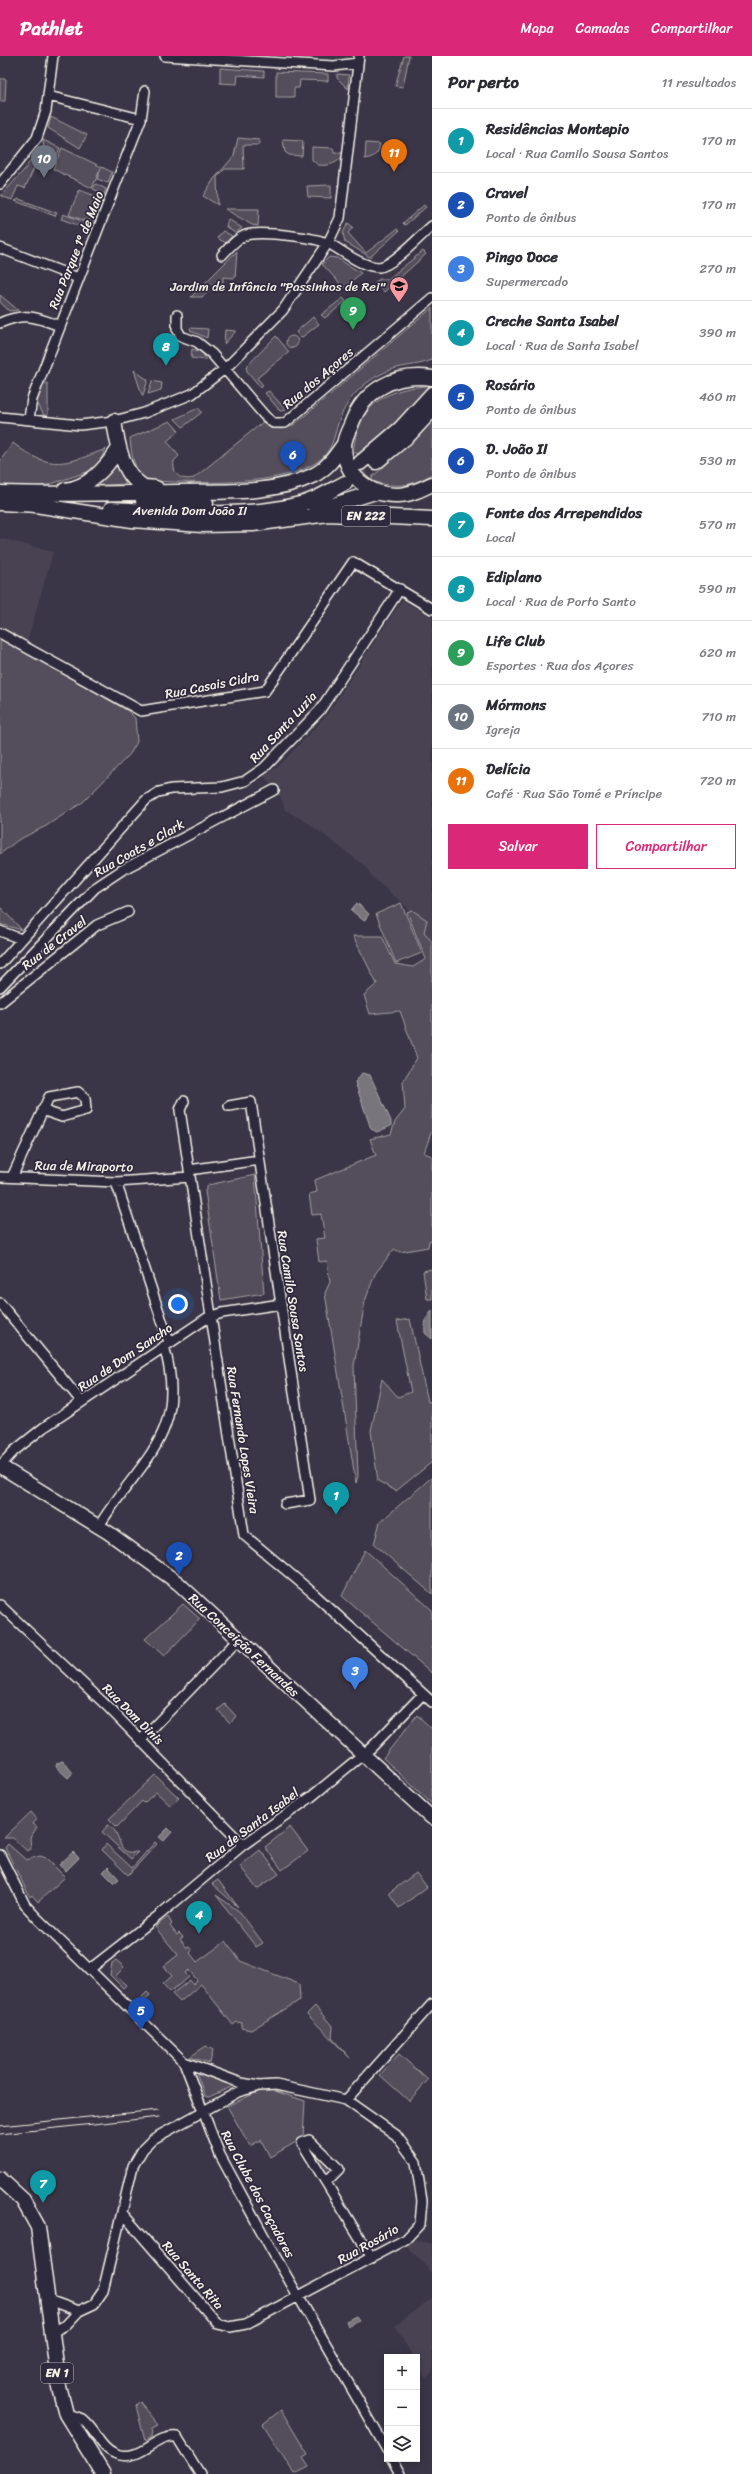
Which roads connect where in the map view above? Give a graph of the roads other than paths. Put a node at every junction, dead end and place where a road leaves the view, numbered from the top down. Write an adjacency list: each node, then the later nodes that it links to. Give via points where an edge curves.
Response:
1 (53, 56): 5 (street)
2 (165, 56): 3 (street, via 334,66)
3 (358, 59): 9 (street, via 340,218)
4 (145, 91): 6 (street, Rua Parque 1º de Maio)
5 (48, 96): 6 (street); 7 (street, via 37,138)
6 (141, 119): 12 (street, Rua Parque 1º de Maio)
7 (0, 184)
8 (432, 226): 9 (street, via 390,263 380,267 367,265)
9 (328, 243): 11 (street, via 307,238 250,234 235,241); 17 (street, via 284,310)
10 (0, 248): 12 (street)
11 (222, 255)
12 (78, 278): 16 (street, Rua Parque 1º de Maio)
13 (432, 298): 17 (street, Rua dos Açores, via 286,423 273,423 264,415)
14 (177, 315): 17 (street, Rua dos Açores, via 176,329 182,336 197,342)
15 (0, 323): 16 (street, via 14,317 31,315)
16 (60, 326): 23 (street, Rua Parque 1º de Maio, via 32,400)
17 (226, 368): 24 (street, via 192,394 144,413)
18 (432, 370): 19 (main road)
19 (426, 378): 25 (main road, via 394,379 369,394 353,419)
20 (432, 394): 21 (main road, via 362,467 410,435)
21 (432, 410)
22 (0, 417): 23 (street)
23 (29, 419): 24 (street, via 80,425)
24 (114, 421): 26 (main road)
25 (344, 444): 29 (main road, via 332,462 313,476 284,485 249,490); 31 (main road, via 345,458 352,474 363,486)
26 (118, 450): 29 (main road, via 131,477 142,486); 34 (main road, via 109,464 95,477 72,489)
27 (343, 479): 34 (main road, Avenida Dom João II, via 302,504 261,511 180,513)
28 (432, 484): 30 (main road)
29 (192, 491): 34 (main road)
30 (416, 491): 31 (main road, via 397,495); 32 (main road)
31 (375, 492): 36 (main road, via 349,498)
32 (432, 492)
33 (0, 493): 34 (main road)
34 (30, 499): 35 (main road); 36 (main road, via 132,520 202,525 253,524)
35 (0, 503)
36 (299, 517): 37 (main road, EN 222, via 328,514)
37 (432, 520)
38 (400, 589): 39 (street); 40 (street, Rua Casais Cidra, via 352,562 265,691 141,711); 44 (street, Rua Santa Luzia, via 320,710 264,768 245,781 222,787 171,789 159,792 146,800)
39 (432, 609)
40 (0, 633)
41 (274, 790): 46 (street, Rua Coats e Clark, via 122,870 100,885)
42 (128, 912): 47 (street, Rua de Cravel, via 97,926)
43 (0, 931): 44 (street)
44 (20, 939): 45 (street, Rua Santa Luzia)
45 (0, 964)
46 (0, 987)
47 (0, 1003)
48 (184, 1101): 52 (street, Rua Fernando Lopes Vieira, via 180,1110)
49 (229, 1106): 51 (street, Rua Camilo Sousa Santos, via 251,1102)
50 (42, 1110): 54 (street)
51 (259, 1160): 52 (street, Rua de Miraporto); 57 (street, Rua Camilo Sousa Santos)
52 (190, 1173): 55 (street, Rua de Miraporto); 58 (street, Rua Fernando Lopes Vieira)
53 (0, 1177): 54 (street, Rua de Miraporto)
54 (12, 1177): 55 (street, Rua de Miraporto)
55 (116, 1182): 59 (street)
56 (0, 1303): 60 (street)
57 (280, 1304): 58 (street, Rua de Dom Sancho); 62 (street, Rua Camilo Sousa Santos, via 310,1500)
58 (211, 1316): 59 (street, Rua de Dom Sancho); 66 (street, Rua Fernando Lopes Vieira, via 244,1535 313,1593)
59 (167, 1344): 60 (street, Rua de Dom Sancho); 63 (street, via 172,1393 166,1426 157,1447)
60 (81, 1401): 61 (street, Rua de Dom Sancho, via 25,1442)
61 (0, 1466): 63 (main road, Rua Conceição Fernandes)
62 (285, 1504)
63 (99, 1526): 65 (main road, Rua Conceição Fernandes, via 178,1583)
64 (0, 1606): 68 (street, Rua Dom Dinis)
65 (239, 1639): 68 (street); 69 (main road, Rua Conceição Fernandes)
66 (423, 1694): 67 (street, Rua Fernando Lopes Vieira); 69 (street, Rua de Santa Isabel)
67 (432, 1702)
68 (141, 1740): 71 (street, Rua Dom Dinis)
69 (362, 1754): 70 (main road, Rua Conceição Fernandes); 71 (street, Rua de Santa Isabel, via 311,1797)
70 (432, 1818)
71 (243, 1845): 73 (street, Rua de Santa Isabel)
72 (0, 1855): 73 (street, Rua Clube dos Caçadores, via 25,1905)
73 (90, 1969): 75 (street, Rua Clube dos Caçadores)
74 (432, 2004): 77 (street)
75 (184, 2062): 76 (street, Rua Rosário, via 241,2083); 78 (street, Rua Clube dos Caçadores)
76 (259, 2086): 77 (street, Rua Rosário, via 276,2085); 78 (street, Rua Rosário, via 238,2092)
77 (346, 2100): 82 (street, Rua Rosário, via 396,2135 416,2162 422,2201 420,2224 406,2239)
78 (205, 2111): 81 (street, Rua Rosário, via 153,2139 143,2149 133,2166); 83 (street, Rua Clube dos Caçadores, via 220,2155)
79 (0, 2179): 84 (main road, EN 1, via 23,2200 38,2227)
80 (326, 2182): 80 (street, via 306,2149 302,2143 309,2140 339,2169); 82 (street)
81 (122, 2213): 83 (street, Rua Santa Rita, via 213,2318 223,2326 246,2324); 85 (street, Rua Rosário, via 103,2291 94,2304)
82 (372, 2258): 83 (street, Rua Rosário)
83 (298, 2295): 88 (street, Rua Clube dos Caçadores)
84 (48, 2300): 85 (street); 86 (main road, EN 1)
85 (79, 2311): 86 (street, Rua Rosário, via 66,2325)
86 (52, 2332): 87 (main road, EN 1, via 59,2387)
87 (66, 2414): 90 (main road, EN 1); 91 (street, via 82,2419 108,2450 120,2455 132,2456 169,2437 176,2438)
88 (384, 2445)
89 (394, 2462): 92 (street)
90 (103, 2474)
91 (200, 2474)
92 (400, 2474)

